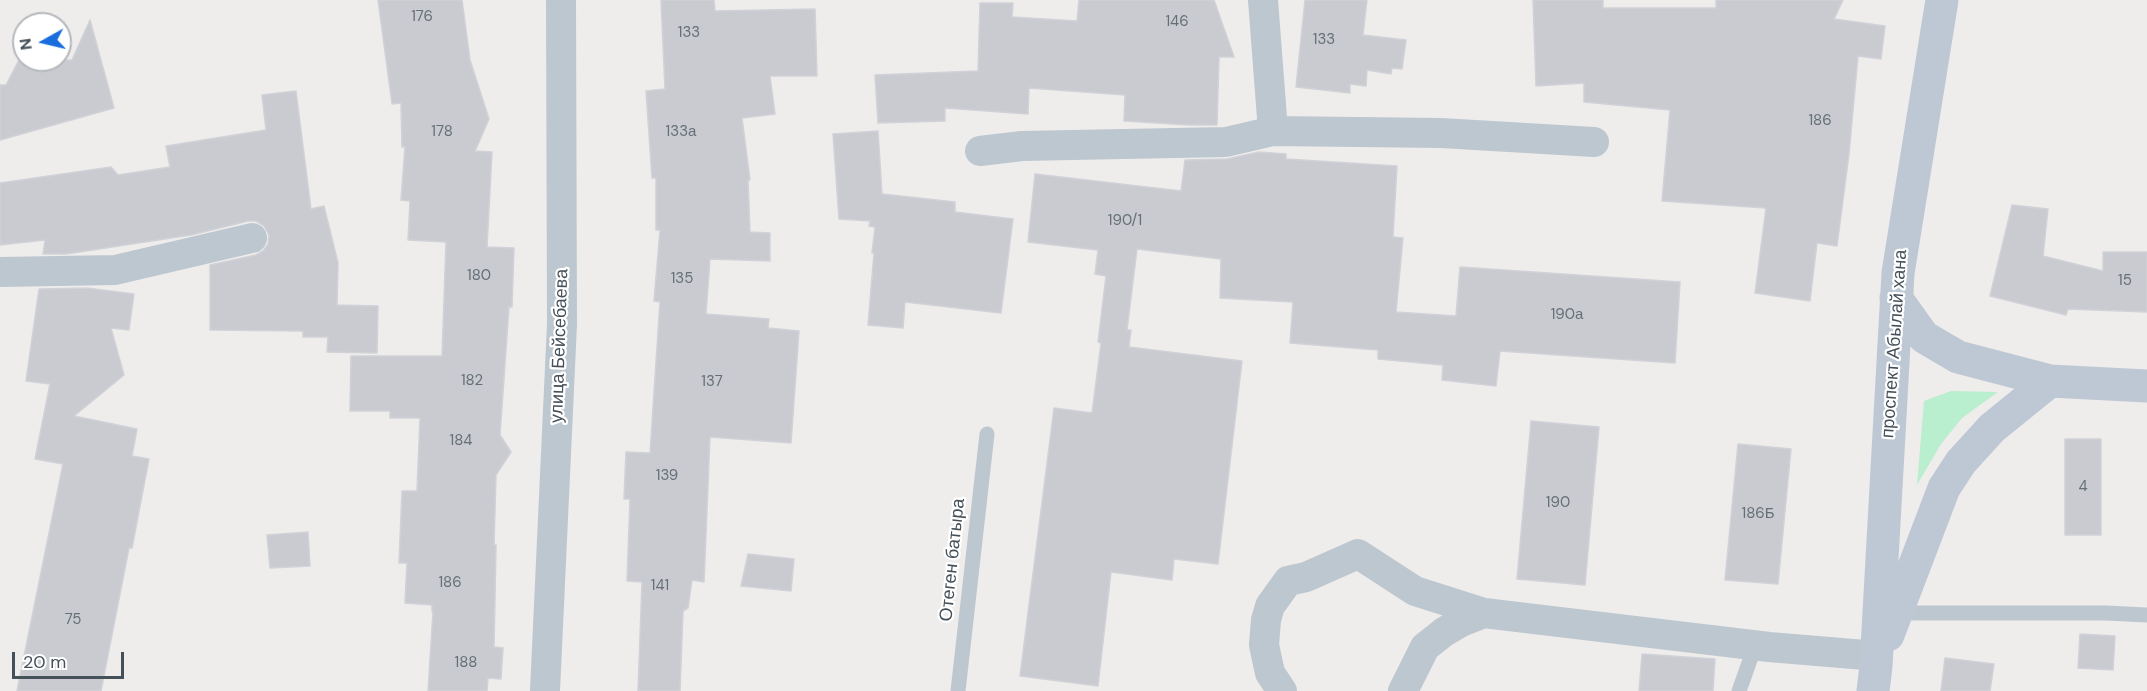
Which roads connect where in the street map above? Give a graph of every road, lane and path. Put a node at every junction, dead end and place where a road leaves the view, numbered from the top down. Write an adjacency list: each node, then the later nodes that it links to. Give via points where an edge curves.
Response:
1 (561, 0): 18 (street, улица Бейсебаева, via 562,324)
2 (1263, 0): 4 (street)
3 (1942, 0): 9 (main road, проспект Абылай хана)
4 (1273, 131): 5 (street, via 1441,133); 6 (street, via 1226,142 1022,146)
5 (1594, 142)
6 (980, 151)
7 (252, 238): 8 (street, via 115,270)
8 (0, 272)
9 (1896, 298): 10 (main road, via 1924,337 1958,357); 17 (main road, проспект Абылай хана)
10 (2050, 381): 11 (main road); 14 (main road, via 1992,428 1961,462 1944,488)
11 (2147, 386)
12 (987, 434): 19 (lane, Отеген батыра)
13 (1484, 613): 16 (street); 20 (street, via 1415,591 1358,554 1288,581 1270,606 1264,645 1270,673); 21 (street, via 1461,622 1425,647)
14 (1896, 613): 15 (lane); 17 (main road)
15 (2147, 615)
16 (1755, 646): 17 (street); 22 (lane)
17 (1875, 671)
18 (546, 691)
19 (958, 691)
20 (1282, 691)
21 (1403, 691)
22 (1739, 691)

